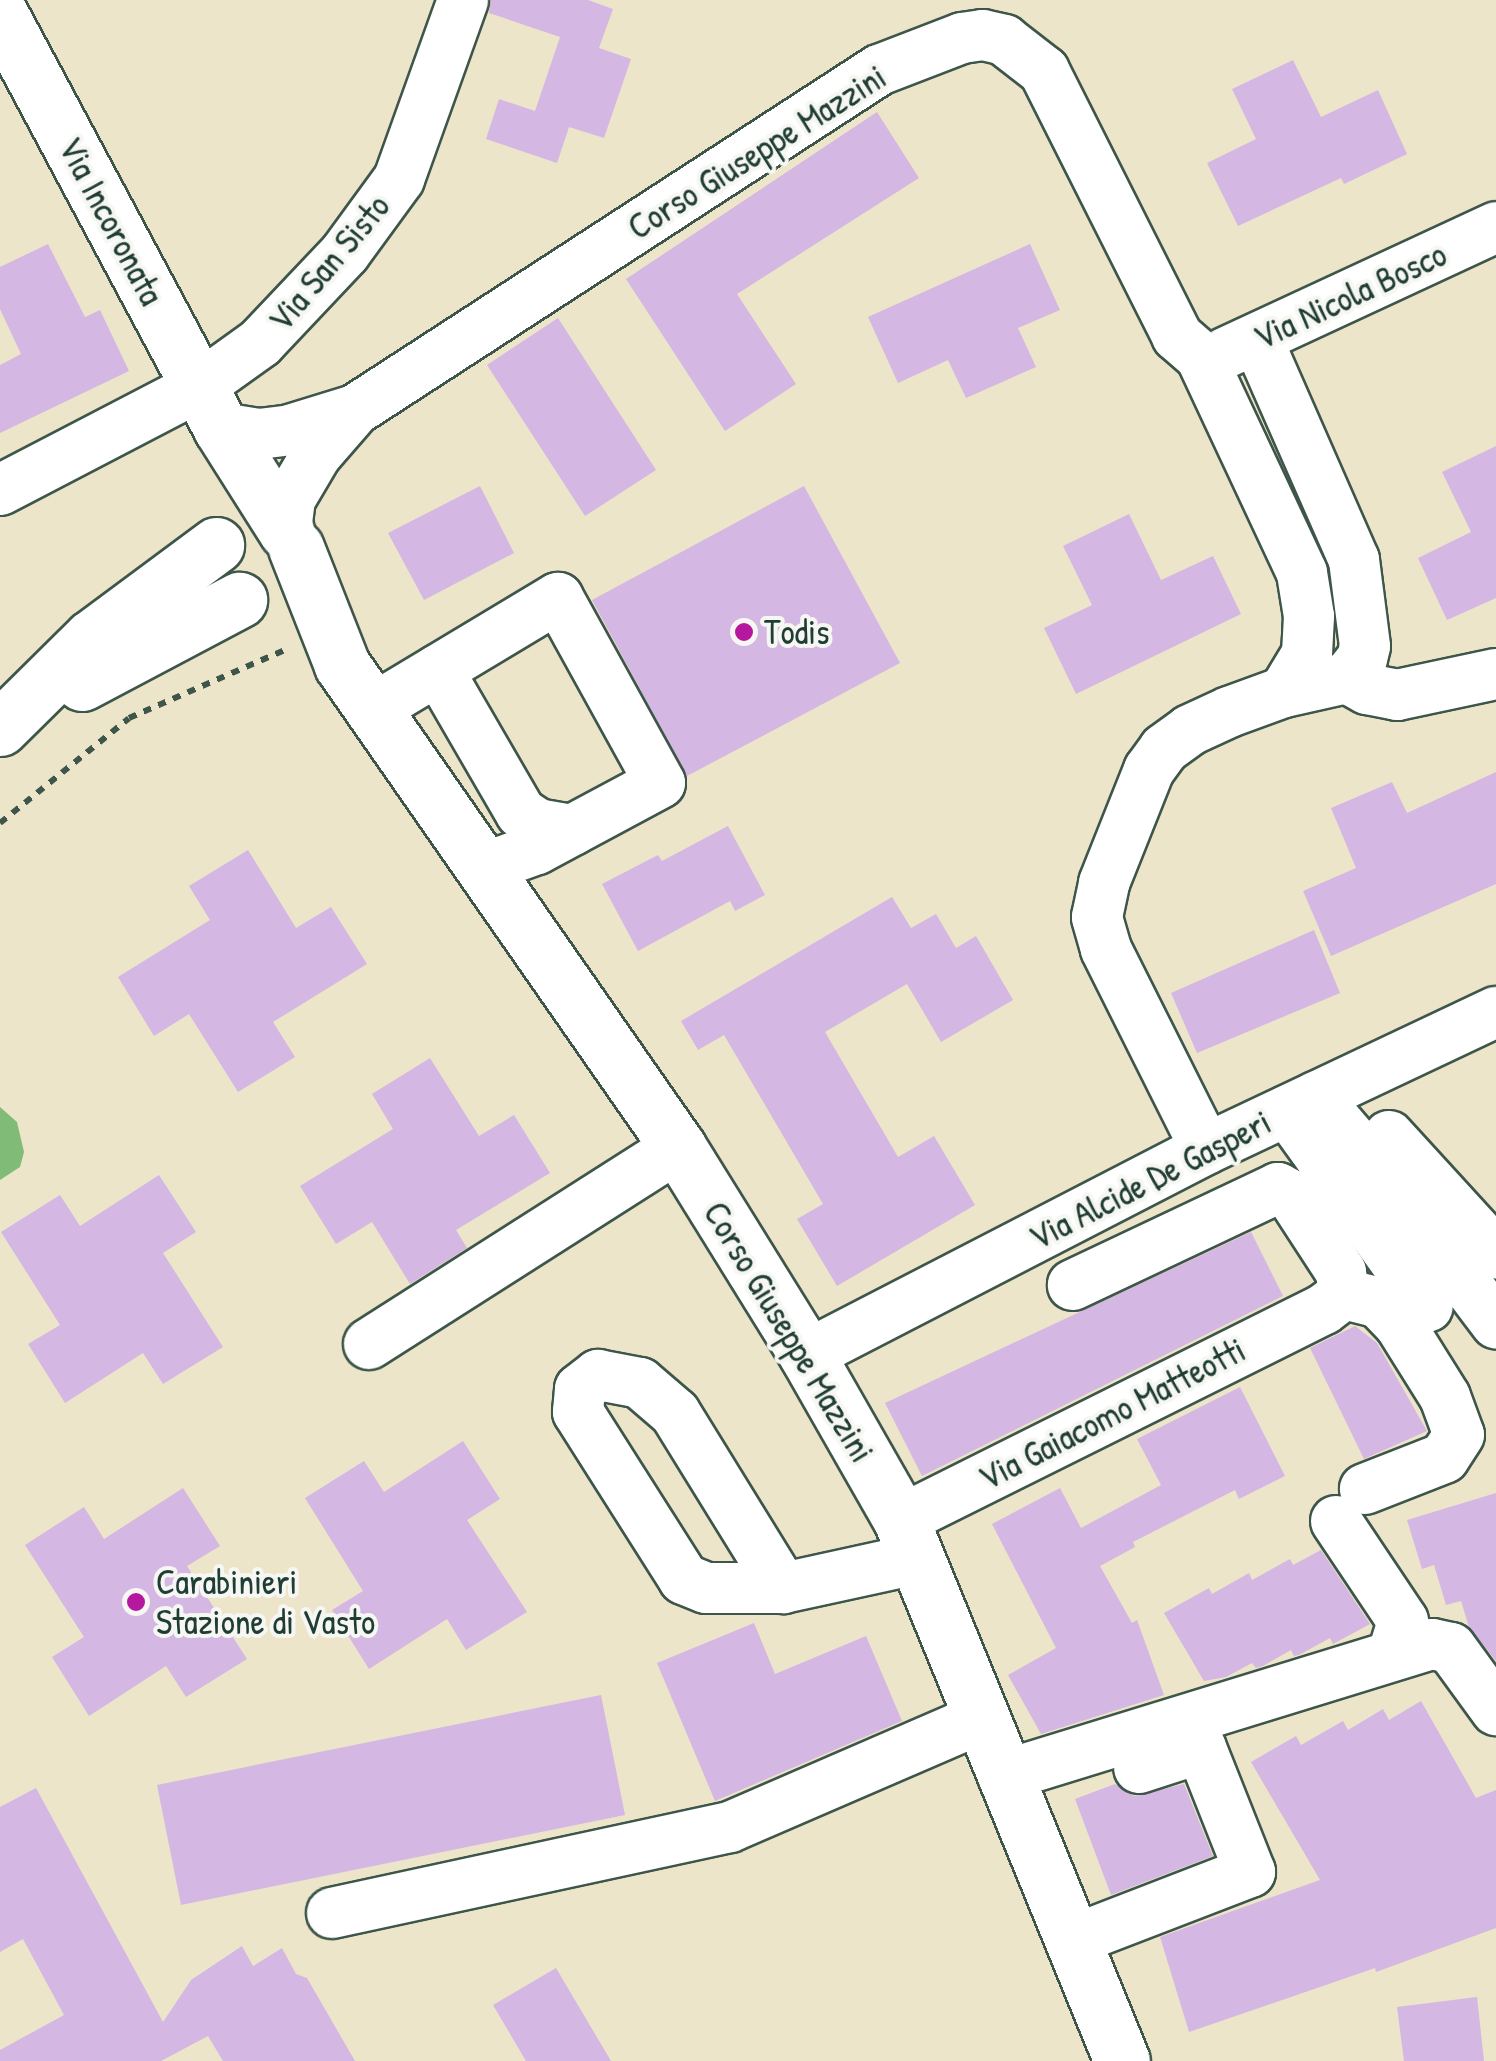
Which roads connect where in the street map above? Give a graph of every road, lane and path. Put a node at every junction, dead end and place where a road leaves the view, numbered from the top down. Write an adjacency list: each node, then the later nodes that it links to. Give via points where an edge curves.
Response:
1 (463, 0): 6 (street, Via San Sisto, via 399,179 345,252)
2 (0, 14): 6 (main road, Via Incoronata)
3 (1496, 227): 4 (street, Via Nicola Bosco)
4 (1258, 341): 5 (street, Via Nicola Bosco); 14 (street, via 1354,560 1362,598)
5 (1201, 357): 7 (street, Corso Giuseppe Mazzini, via 1177,336 1044,71 1004,40 984,36 879,70); 17 (street, Corso Giuseppe Mazzini, via 1302,573 1307,654)
6 (210, 407): 7 (street, Corso Giuseppe Mazzini, via 274,432); 8 (street, Via San Sisto); 9 (main road, Via Incoronata); 10 (main road, Via Incoronata)
7 (355, 410): 10 (street, Corso Giuseppe Mazzini, via 290,499)
8 (0, 490)
9 (222, 537): 10 (main road, via 252,518 276,523); 11 (main road, via 214,572 227,594); 19 (main road, via 91,638)
10 (291, 539): 11 (main road, via 296,574 290,586 281,596); 13 (main road, Corso Giuseppe Mazzini)
11 (247, 602): 13 (main road, Corso Giuseppe Mazzini); 20 (main road, via 125,657)
12 (1496, 642): 14 (street)
13 (326, 652): 18 (main road, Corso Giuseppe Mazzini); 21 (path, via 129,718)
14 (1354, 669): 16 (street, via 1366,689 1397,695); 17 (street)
15 (438, 670): 18 (street); 22 (street, via 522,813 538,824); 22 (street, via 558,598 660,783)
16 (1496, 674)
17 (1284, 692): 27 (street, via 1190,730 1164,750 1149,770 1104,883 1098,917 1106,949)
18 (373, 709): 23 (main road, Corso Giuseppe Mazzini)
19 (0, 728)
20 (0, 736)
21 (0, 823)
22 (572, 830): 23 (street)
23 (484, 868): 26 (main road, Corso Giuseppe Mazzini)
24 (1494, 1016): 25 (street, Via Alcide De Gasperi)
25 (1315, 1098): 27 (street, Via Alcide De Gasperi); 28 (street); 31 (street); 32 (street)
26 (678, 1146): 33 (street); 34 (main road, Corso Giuseppe Mazzini)
27 (1206, 1149): 34 (street, Via Alcide De Gasperi)
28 (1496, 1252)
29 (1074, 1285): 30 (street, via 1278,1188 1291,1195 1342,1272)
30 (1334, 1301): 35 (street, Via Gaiacomo Matteotti); 37 (street, via 1379,1303 1400,1324 1445,1398 1459,1435 1444,1458 1350,1505 1404,1622)
31 (1428, 1308)
32 (1496, 1322)
33 (368, 1344)
34 (807, 1355): 35 (main road, Corso Giuseppe Mazzini)
35 (908, 1540): 36 (street, Via Gaiacomo Matteotti); 39 (main road, Corso Giuseppe Mazzini)
36 (783, 1588): 36 (street, Via Gaiacomo Matteotti, via 675,1413 640,1383 598,1376 580,1389 578,1412 684,1579 706,1588)
37 (1393, 1653): 38 (street, via 1432,1644 1451,1648); 40 (street)
38 (1496, 1710)
39 (980, 1719): 40 (main road, Corso Giuseppe Mazzini); 41 (street, via 730,1827)
40 (1010, 1792): 42 (main road, Corso Giuseppe Mazzini); 42 (street, via 1201,1748 1208,1764 1250,1872)
41 (332, 1913)
42 (1071, 1941): 43 (main road, Corso Giuseppe Mazzini)
43 (1122, 2061)

